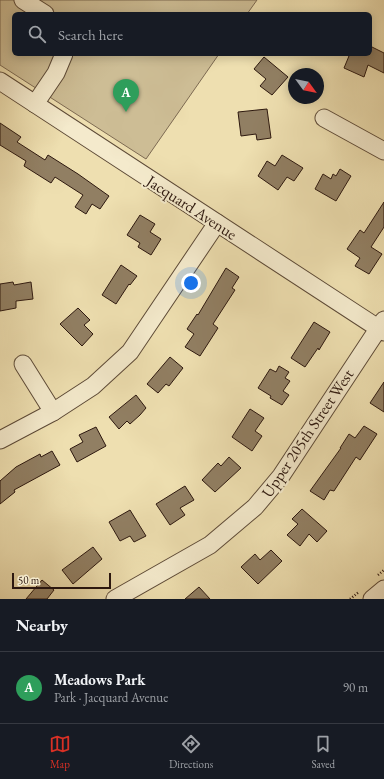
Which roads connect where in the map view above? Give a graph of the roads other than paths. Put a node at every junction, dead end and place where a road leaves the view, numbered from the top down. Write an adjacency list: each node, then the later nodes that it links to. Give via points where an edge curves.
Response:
1 (23, 0): 2 (street)
2 (42, 12)
3 (63, 56): 5 (street, via 56,73)
4 (0, 81): 5 (street, Jacquard Avenue)
5 (35, 104): 8 (street, Jacquard Avenue)
6 (324, 118): 7 (street)
7 (384, 151)
8 (216, 223): 9 (street, Jacquard Avenue); 11 (street, via 130,352 93,386)
9 (382, 327): 14 (street, Upper 205th Street West, via 281,476 255,508 210,545)
10 (23, 364): 11 (street)
11 (53, 412): 12 (street)
12 (0, 440)
13 (384, 589): 15 (street)
14 (115, 599)
15 (372, 599)

